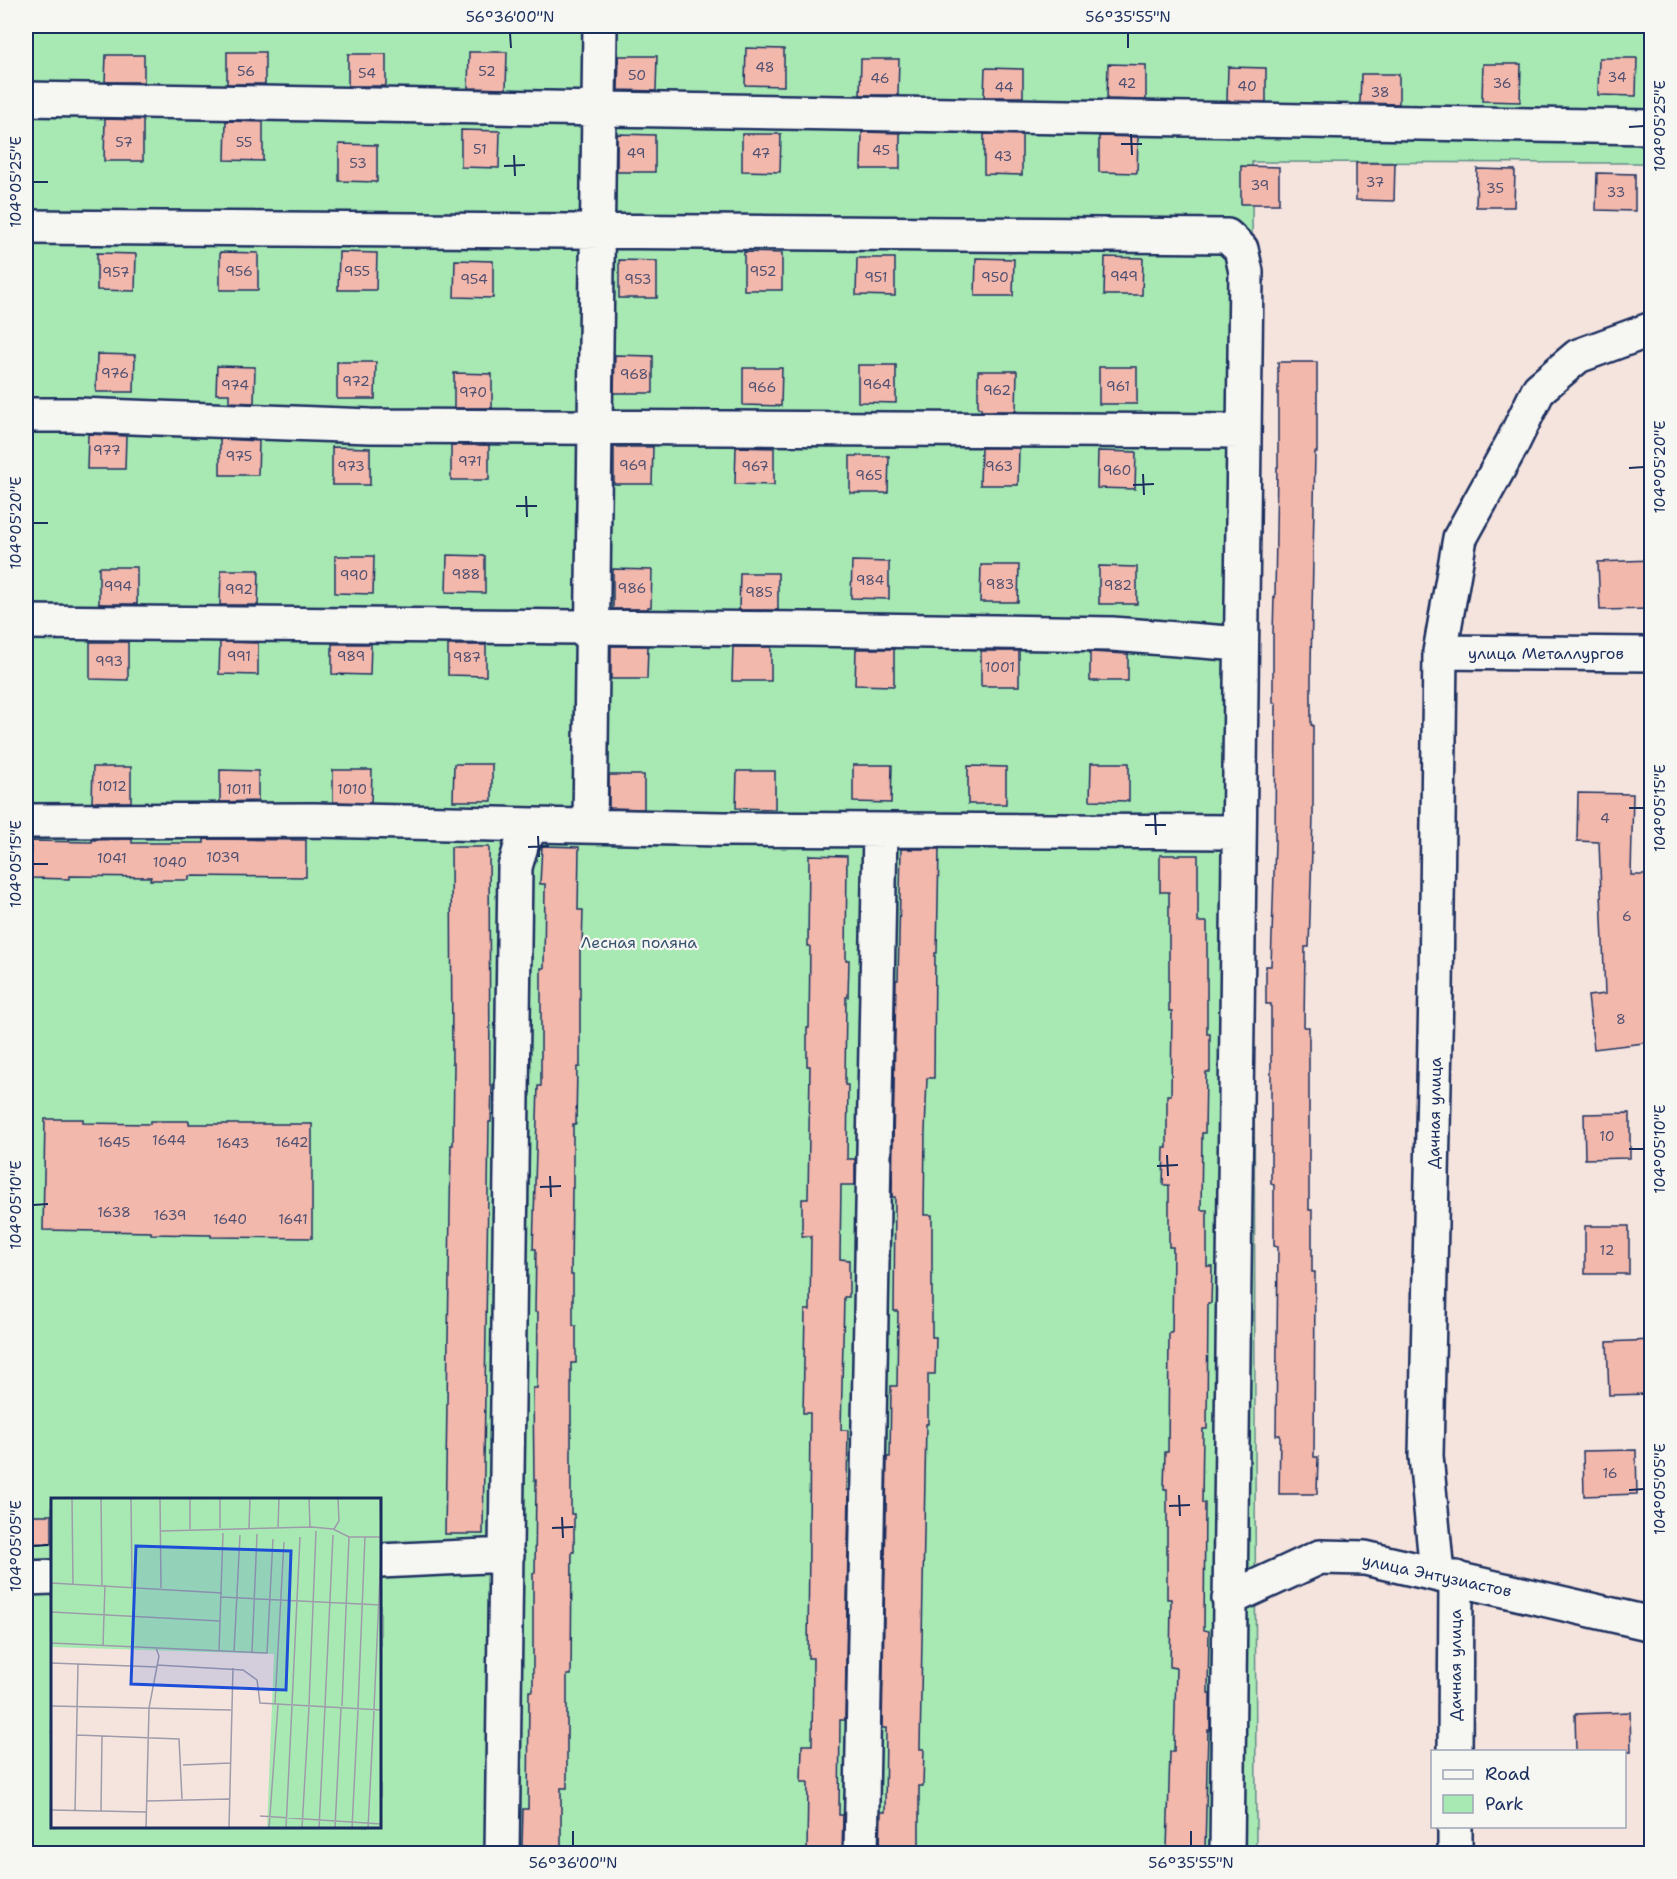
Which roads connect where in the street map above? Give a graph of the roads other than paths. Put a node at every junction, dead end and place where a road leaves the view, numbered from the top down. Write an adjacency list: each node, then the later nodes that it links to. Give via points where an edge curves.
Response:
1 (600, 26): 3 (street)
2 (26, 99): 3 (street)
3 (599, 109): 4 (street); 6 (street)
4 (1652, 127)
5 (26, 227): 6 (street)
6 (598, 231): 9 (street); 10 (street, via 1227,236 1240,249 1246,272)
7 (1652, 329): 14 (street, Дачная улица, via 1578,356 1539,389 1460,538)
8 (26, 415): 9 (street, via 370,426)
9 (595, 428): 10 (street); 12 (street)
10 (1244, 431): 13 (street)
11 (26, 622): 12 (street)
12 (593, 627): 13 (street, via 1112,634); 18 (street)
13 (1241, 644): 20 (street)
14 (1440, 652): 15 (street, улица Металлургов); 23 (street, Дачная улица, via 1426,1456)
15 (1652, 654)
16 (26, 821): 17 (street, via 314,820)
17 (533, 825): 18 (street); 21 (street, via 522,843 515,867)
18 (590, 826): 19 (street)
19 (880, 830): 20 (street); 31 (street)
20 (1239, 832): 26 (street)
21 (507, 1555): 22 (street); 30 (street)
22 (381, 1561)
23 (1446, 1576): 26 (street, улица Энтузиастов, via 1365,1558 1320,1557); 27 (street, улица Энтузиастов); 28 (street, Дачная улица)
24 (51, 1577): 25 (street)
25 (26, 1578)
26 (1229, 1599): 32 (street)
27 (1652, 1624)
28 (1455, 1750)
29 (1455, 1828): 33 (street)
30 (502, 1854)
31 (861, 1854)
32 (1227, 1854)
33 (1455, 1854)

